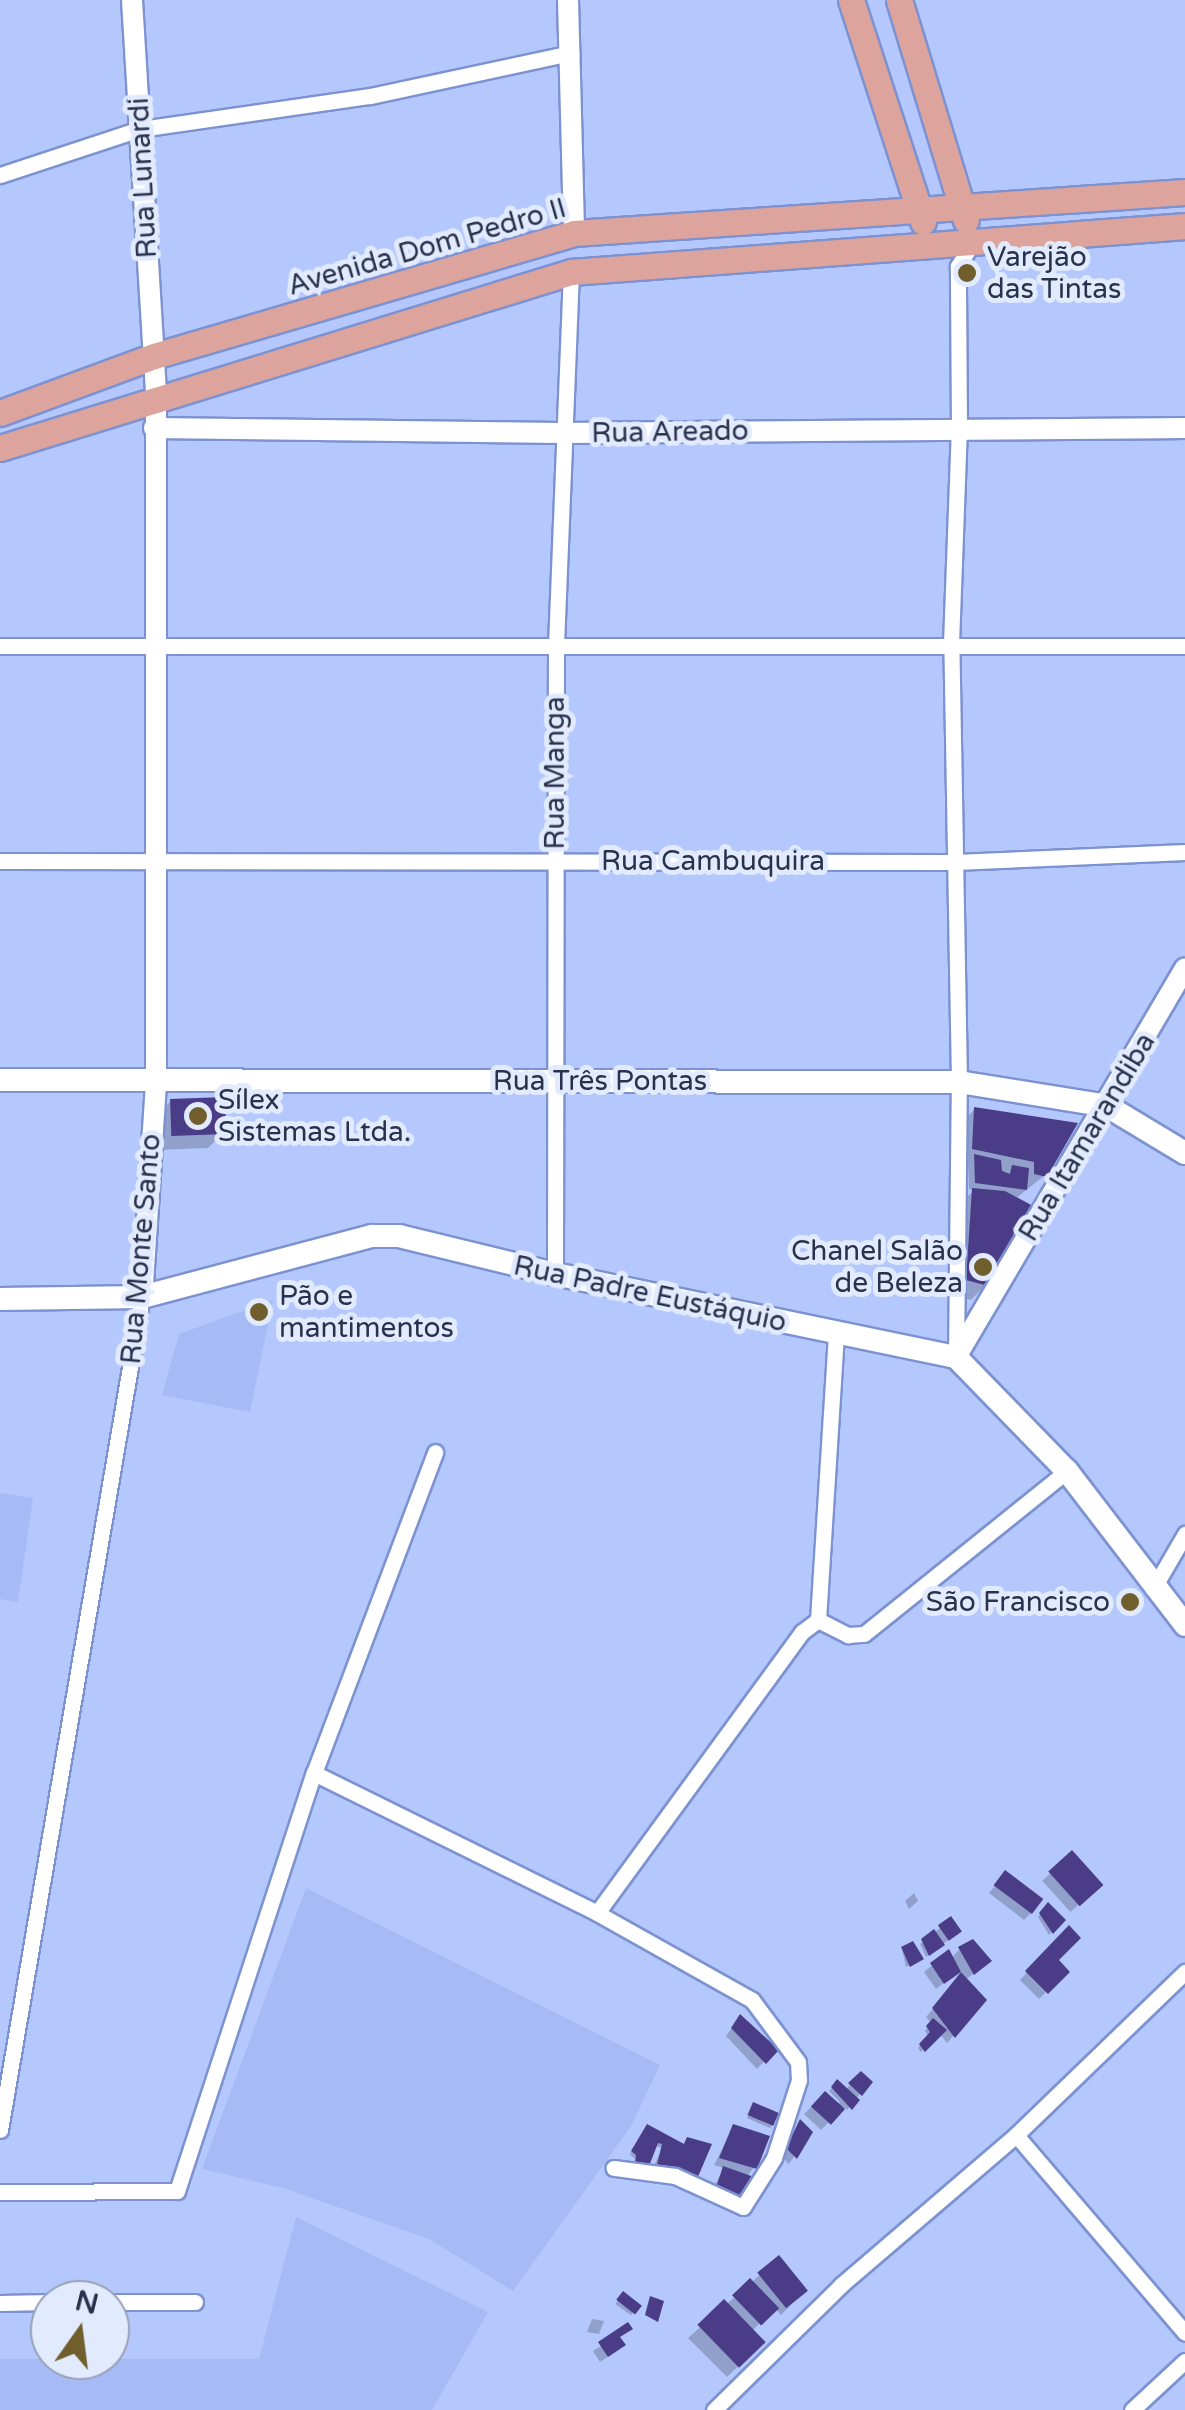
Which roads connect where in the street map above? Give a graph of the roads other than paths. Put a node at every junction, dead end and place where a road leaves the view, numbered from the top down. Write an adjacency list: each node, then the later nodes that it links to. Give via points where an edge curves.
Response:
1 (132, 0): 6 (street, Rua Lunardi)
2 (568, 0): 5 (street)
3 (851, 0): 10 (main road)
4 (899, 0): 9 (main road)
5 (571, 53): 6 (street, via 370,96); 12 (street)
6 (140, 129): 7 (street); 16 (street, Rua Lunardi)
7 (0, 176)
8 (1185, 192): 9 (main road, Avenida Dom Pedro II)
9 (964, 208): 10 (main road, Avenida Dom Pedro II); 13 (main road)
10 (919, 210): 12 (main road, Avenida Dom Pedro II); 14 (main road)
11 (1185, 226): 13 (main road)
12 (574, 233): 16 (main road, Avenida Dom Pedro II)
13 (972, 244): 14 (main road); 20 (street, via 958,266)
14 (929, 246): 15 (main road)
15 (571, 272): 17 (main road); 22 (street, Rua Manga)
16 (154, 356): 17 (street, Rua Monte Santo); 18 (main road, Avenida Dom Pedro II)
17 (156, 396): 19 (street, Rua Monte Santo); 23 (main road)
18 (0, 413)
19 (154, 428): 22 (street, Rua Areado); 28 (street, Rua Monte Santo)
20 (959, 428): 21 (street, Rua Areado); 22 (street, Rua Areado); 24 (street)
21 (1185, 428)
22 (562, 433): 25 (street, Rua Manga)
23 (0, 448)
24 (951, 644): 25 (street); 27 (street); 33 (street)
25 (556, 645): 28 (street); 30 (street, Rua Manga)
26 (0, 646): 28 (street)
27 (1185, 646)
28 (155, 648): 32 (street, Rua Monte Santo)
29 (1185, 852): 33 (street, Rua Cambuquira)
30 (554, 860): 32 (street, Rua Cambuquira); 33 (street, Rua Cambuquira); 36 (street, Rua Manga)
31 (0, 861): 32 (street, Rua Cambuquira)
32 (155, 861): 38 (street, Rua Monte Santo)
33 (955, 862): 37 (street)
34 (1185, 968): 39 (street, Rua Itamarandiba)
35 (0, 1080): 38 (main road, Rua Três Pontas)
36 (557, 1080): 37 (main road, Rua Três Pontas); 38 (main road, Rua Três Pontas); 41 (street, Rua Manga)
37 (959, 1082): 39 (main road, Rua Três Pontas); 45 (street)
38 (156, 1083): 42 (street, Rua Monte Santo)
39 (1107, 1106): 40 (main road, Rua Três Pontas); 45 (street, Rua Itamarandiba)
40 (1185, 1153)
41 (555, 1274): 42 (main road, Rua Padre Eustáquio, via 399,1236 372,1236); 44 (main road, Rua Padre Eustáquio)
42 (142, 1298): 43 (main road, Rua Padre Eustáquio); 55 (street, Rua Monte Santo)
43 (0, 1299)
44 (836, 1334): 45 (main road, Rua Padre Eustáquio); 50 (street)
45 (956, 1357): 47 (main road)
46 (436, 1452): 52 (street)
47 (1066, 1471): 49 (main road); 50 (street, via 864,1634 848,1635)
48 (1185, 1534): 49 (street)
49 (1153, 1589): 51 (main road)
50 (818, 1620): 53 (street, via 802,1632)
51 (1185, 1624)
52 (314, 1773): 53 (street); 58 (street, via 176,2190)
53 (597, 1912): 57 (street, via 752,2000 798,2062 799,2080 774,2158 742,2207 675,2176)
54 (1185, 1972): 56 (street)
55 (0, 2130)
56 (1016, 2134): 63 (street); 65 (street, via 841,2286)
57 (614, 2168)
58 (0, 2192)
59 (30, 2302): 62 (street)
60 (130, 2302): 61 (street)
61 (195, 2302)
62 (0, 2303)
63 (1185, 2333)
64 (1185, 2361): 66 (street)
65 (714, 2410)
66 (1132, 2410)

